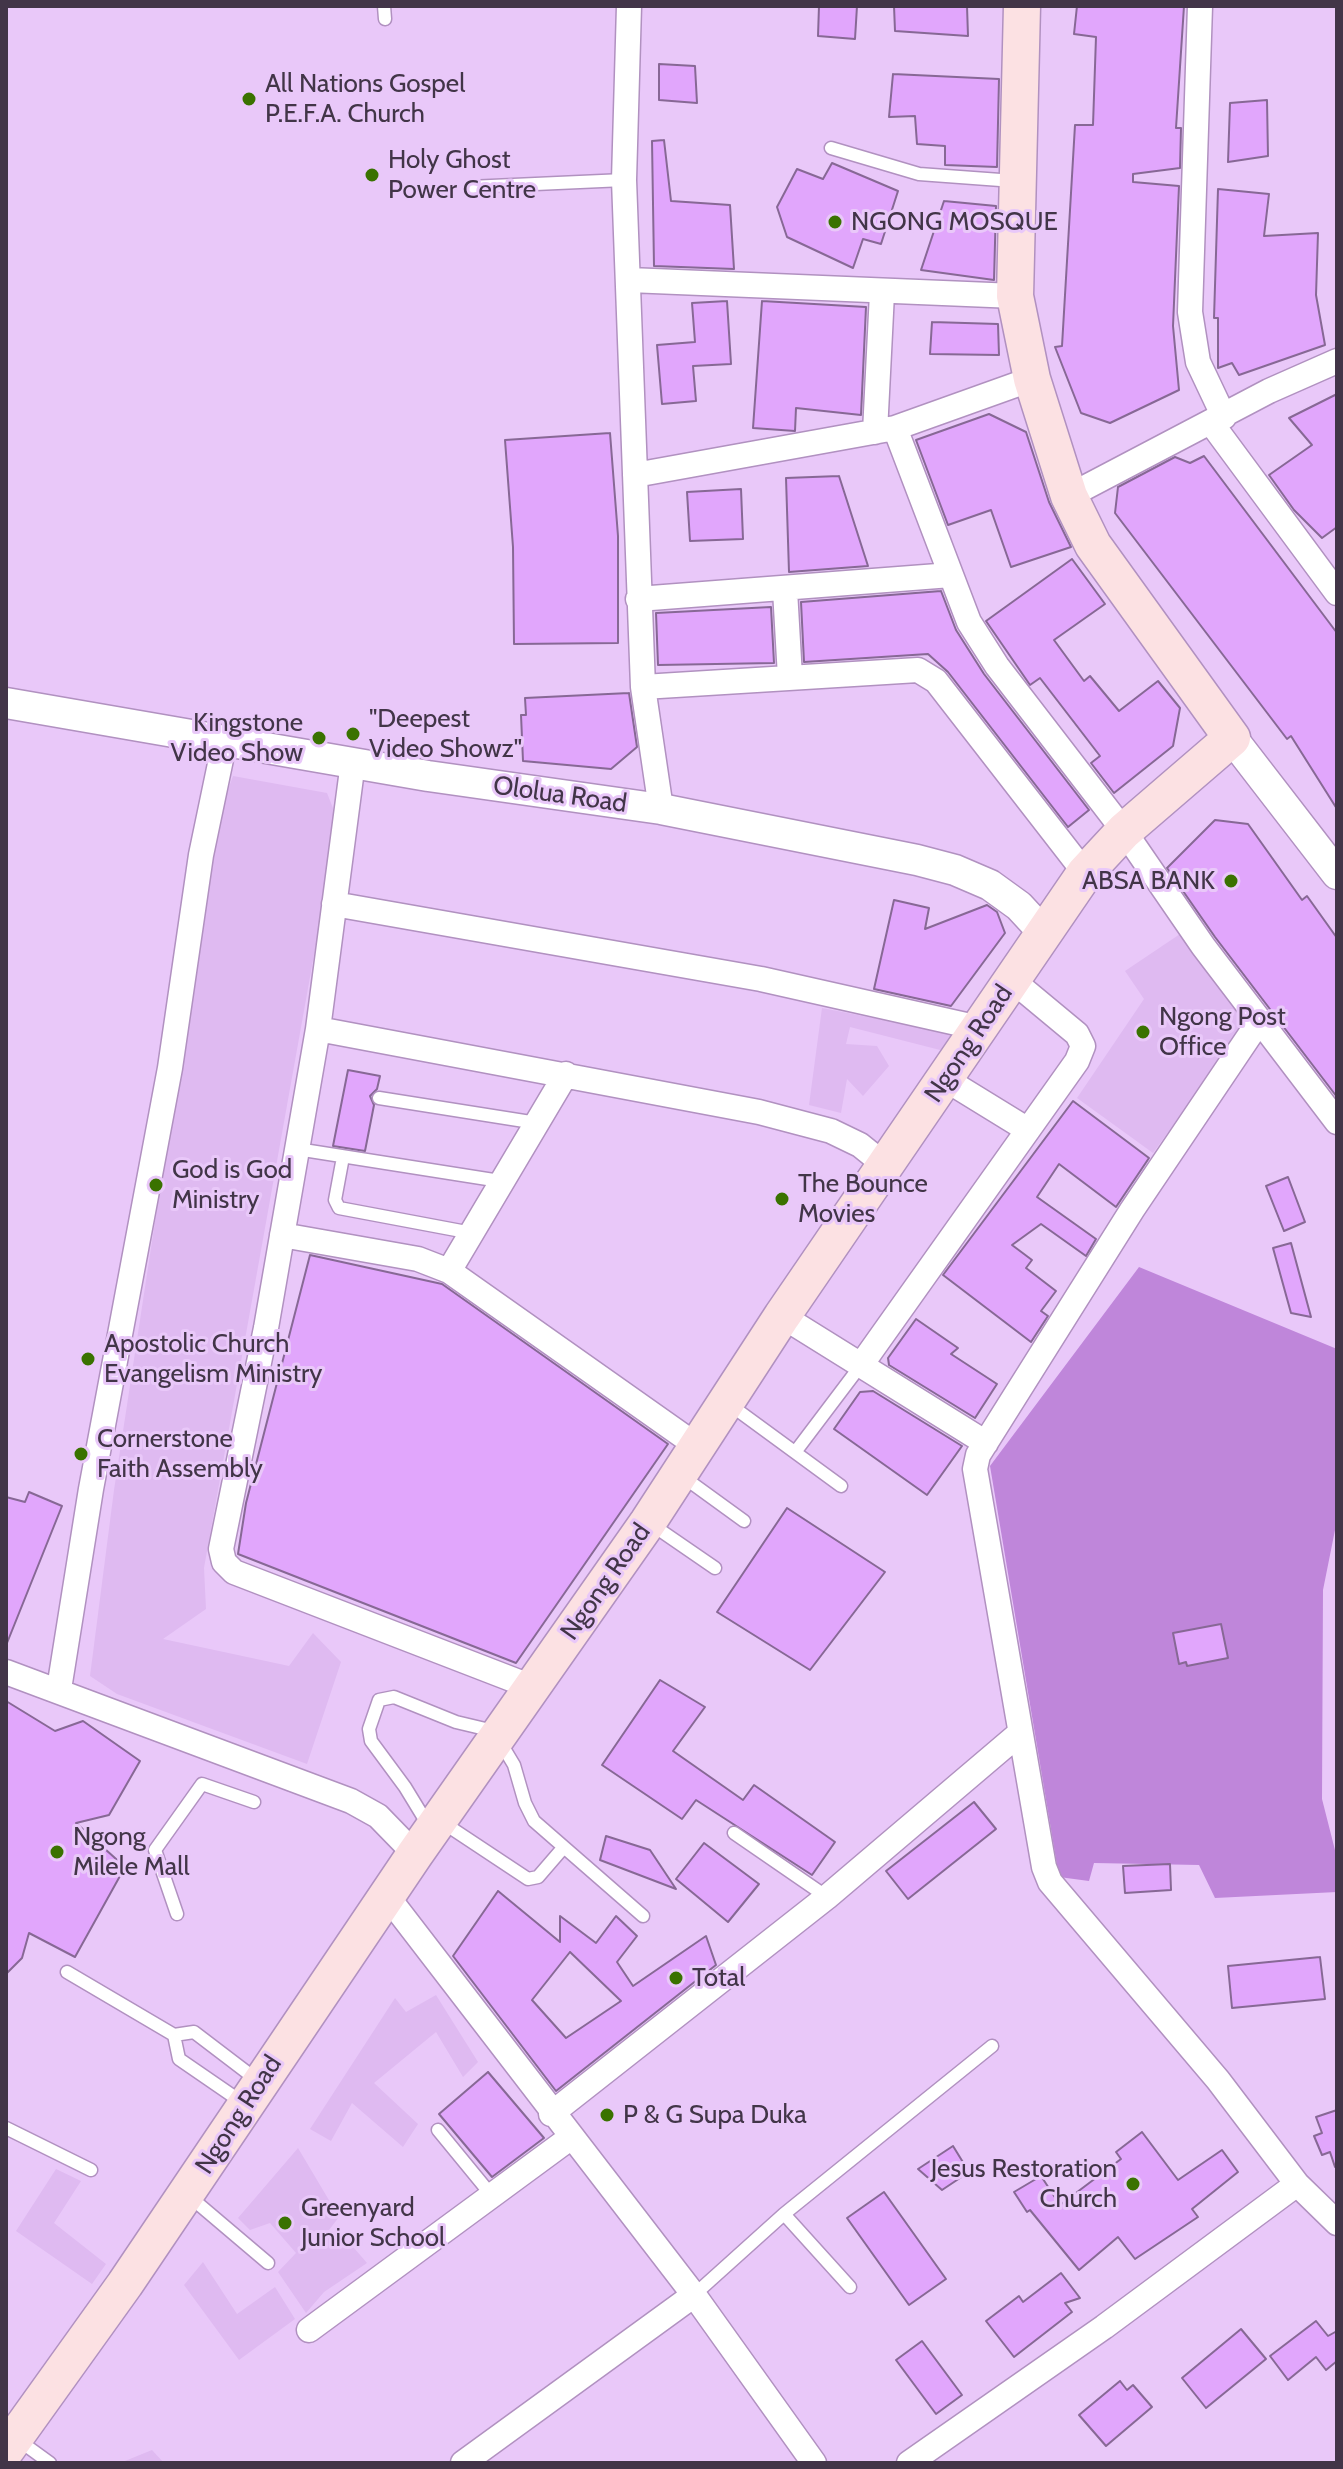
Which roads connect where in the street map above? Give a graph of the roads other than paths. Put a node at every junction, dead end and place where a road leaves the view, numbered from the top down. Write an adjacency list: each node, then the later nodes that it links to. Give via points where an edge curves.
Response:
1 (629, 6): 5 (street)
2 (1022, 6): 6 (main road)
3 (1200, 6): 13 (street, via 1190,312 1198,362)
4 (831, 148): 6 (lane, via 919,174)
5 (624, 180): 7 (lane); 8 (street)
6 (1017, 181): 10 (main road)
7 (469, 187)
8 (629, 280): 9 (street); 15 (street)
9 (882, 293): 10 (street); 14 (street)
10 (1015, 296): 12 (main road)
11 (1335, 365): 13 (street)
12 (1032, 379): 14 (street); 16 (main road)
13 (1218, 420): 16 (street); 19 (street)
14 (885, 430): 15 (street); 17 (street)
15 (635, 475): 20 (street)
16 (1069, 496): 24 (main road, via 1093,545)
17 (951, 575): 18 (street); 28 (street, via 969,622 997,666)
18 (785, 590): 20 (street); 21 (street)
19 (1337, 593)
20 (638, 599): 22 (street)
21 (790, 677): 22 (street); 29 (street, via 907,670 928,674)
22 (643, 687): 27 (street)
23 (6, 703): 25 (street, Ololua Road)
24 (1232, 738): 28 (main road, Ngong Road); 30 (street)
25 (225, 740): 26 (street, Ololua Road); 62 (street)
26 (353, 762): 27 (street, Ololua Road); 31 (street)
27 (661, 809): 32 (street, Ololua Road, via 955,870 990,885)
28 (1124, 831): 29 (main road, Ngong Road); 34 (street)
29 (1085, 873): 32 (main road, Ngong Road)
30 (1337, 874)
31 (334, 904): 35 (street, via 761,979); 36 (street)
32 (1044, 933): 33 (main road, Ngong Road)
33 (1012, 980): 35 (main road, Ngong Road); 42 (street, via 1077,1034 1083,1046)
34 (1260, 1020): 40 (street); 53 (street, via 1132,1210)
35 (979, 1028): 38 (main road, Ngong Road)
36 (318, 1029): 37 (street); 43 (street)
37 (566, 1074): 41 (street); 45 (street, via 831,1131)
38 (945, 1079): 42 (street); 45 (main road, Ngong Road)
39 (379, 1098): 41 (lane)
40 (1337, 1122)
41 (537, 1123): 46 (street)
42 (1028, 1130): 51 (street)
43 (297, 1149): 44 (lane); 48 (street)
44 (343, 1157): 46 (lane); 47 (lane, via 335,1200 339,1208)
45 (886, 1166): 50 (main road, Ngong Road)
46 (500, 1181): 47 (street)
47 (472, 1233): 49 (street)
48 (282, 1235): 49 (street, via 418,1259); 61 (street, via 221,1549 224,1562 234,1572)
49 (449, 1271): 55 (street)
50 (782, 1316): 51 (street); 52 (main road, Ngong Road)
51 (861, 1365): 53 (street); 54 (lane)
52 (726, 1402): 54 (lane); 55 (main road, Ngong Road)
53 (986, 1443): 63 (street, via 978,1455 976,1479)
54 (796, 1451): 56 (lane)
55 (688, 1460): 57 (lane); 58 (main road, Ngong Road)
56 (841, 1486)
57 (744, 1521)
58 (648, 1522): 59 (lane); 61 (main road, Ngong Road)
59 (715, 1568)
60 (6, 1672): 62 (street)
61 (532, 1687): 64 (main road, Ngong Road)
62 (59, 1689): 67 (street)
63 (1020, 1733): 70 (street); 82 (street, via 1050,1882 1218,2080)
64 (499, 1735): 67 (main road, Ngong Road); 67 (lane, via 394,1697 379,1700 369,1729 371,1741 405,1787); 68 (lane, via 534,1821)
65 (254, 1802): 71 (lane, via 202,1784 155,1850)
66 (734, 1833): 70 (lane)
67 (428, 1835): 68 (lane, via 528,1879 538,1877); 69 (main road, Ngong Road)
68 (563, 1848): 72 (lane)
69 (387, 1896): 76 (main road, Ngong Road); 77 (street)
70 (827, 1897): 77 (street)
71 (177, 1914)
72 (643, 1916)
73 (67, 1972): 74 (lane)
74 (174, 2035): 76 (lane, via 194,2032); 76 (lane, via 179,2059)
75 (992, 2046): 85 (lane)
76 (253, 2093): 83 (main road, Ngong Road)
77 (551, 2114): 80 (street)
78 (6, 2128): 81 (lane)
79 (438, 2130): 84 (lane)
80 (570, 2138): 84 (street); 89 (street)
81 (91, 2170)
82 (1297, 2184): 86 (street); 95 (street)
83 (186, 2194): 87 (lane); 91 (main road, Ngong Road)
84 (493, 2197): 90 (street)
85 (784, 2214): 88 (lane); 89 (lane)
86 (1337, 2223)
87 (268, 2263)
88 (850, 2287)
89 (694, 2295): 93 (street); 94 (street)
90 (309, 2330)
91 (10, 2443): 92 (lane)
92 (50, 2463)
93 (463, 2463)
94 (814, 2463)
95 (909, 2463)

